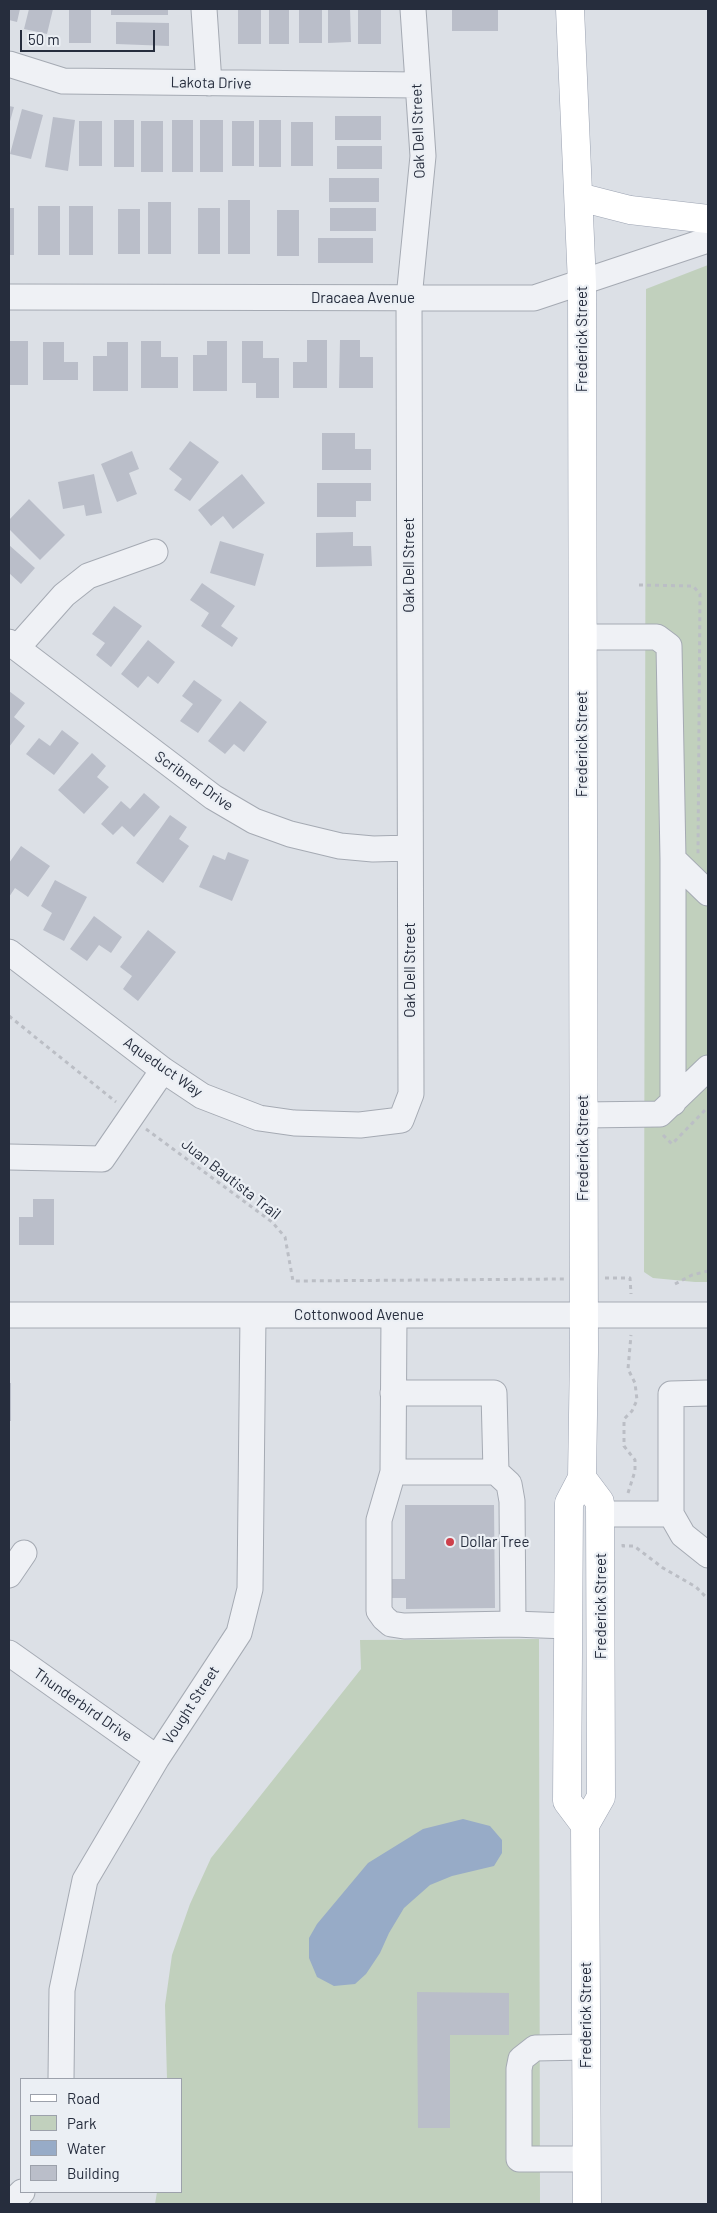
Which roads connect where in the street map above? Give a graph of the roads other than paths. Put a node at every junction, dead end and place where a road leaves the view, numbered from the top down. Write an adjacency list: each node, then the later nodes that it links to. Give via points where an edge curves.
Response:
1 (204, 9): 5 (street)
2 (412, 9): 6 (street, Oak Dell Street)
3 (570, 9): 7 (main road, Frederick Street)
4 (9, 64): 5 (street, Lakota Drive, via 63,81)
5 (208, 83): 6 (street, Lakota Drive)
6 (417, 85): 12 (street, Oak Dell Street, via 423,156)
7 (580, 197): 8 (main road, via 630,210); 10 (main road, Frederick Street)
8 (708, 219)
9 (708, 240): 10 (street, Dracaea Avenue)
10 (582, 284): 12 (street, Dracaea Avenue, via 534,298); 14 (main road, Frederick Street)
11 (9, 297): 12 (street, Dracaea Avenue)
12 (409, 298): 16 (street, Oak Dell Street)
13 (155, 552): 15 (street, via 88,576)
14 (582, 637): 17 (street, via 657,637 669,646); 23 (main road, Frederick Street)
15 (13, 645): 16 (street, Scribner Drive, via 212,797 254,821 340,846)
16 (410, 848): 24 (street, Oak Dell Street, via 411,1094)
17 (672, 858): 18 (street); 22 (street)
18 (708, 893)
19 (9, 952): 21 (street, Aqueduct Way)
20 (708, 1068): 22 (street)
21 (163, 1070): 24 (street, Aqueduct Way, via 202,1096 259,1118 294,1123 360,1125); 25 (street, via 102,1160)
22 (673, 1103): 23 (street, via 660,1114)
23 (583, 1115): 29 (main road, Frederick Street)
24 (401, 1120)
25 (9, 1157)
26 (9, 1315): 27 (street, Cottonwood Avenue)
27 (253, 1315): 28 (street, Cottonwood Avenue); 45 (street, Vought Street, via 250,1589 239,1633)
28 (394, 1315): 29 (street, Cottonwood Avenue); 31 (street)
29 (583, 1315): 30 (street, Cottonwood Avenue); 35 (main road, Frederick Street)
30 (708, 1315)
31 (393, 1393): 33 (street); 34 (street, via 494,1393)
32 (708, 1393): 37 (street, via 671,1394)
33 (393, 1472): 34 (street); 41 (street, via 379,1520 379,1611 384,1618 391,1624 404,1626)
34 (496, 1472): 41 (street, via 509,1484 511,1494)
35 (582, 1478): 36 (main road, Frederick Street); 42 (main road, Frederick Street, via 570,1503)
36 (613, 1514): 37 (street); 44 (main road, Frederick Street)
37 (670, 1514): 39 (street, via 683,1536)
38 (24, 1553): 40 (street)
39 (708, 1554)
40 (9, 1575)
41 (513, 1624): 42 (street)
42 (568, 1626): 44 (main road, via 581,1634 586,1651 588,1718); 46 (main road, Frederick Street, via 567,1801)
43 (9, 1653): 45 (street, Thunderbird Drive)
44 (601, 1740): 46 (main road, Frederick Street, via 602,1798)
45 (157, 1758): 48 (street, Vought Street, via 85,1880 62,1990)
46 (586, 1825): 47 (main road, Frederick Street)
47 (586, 2046): 49 (main road, Frederick Street); 49 (street, via 536,2048 521,2059 519,2069 519,2159)
48 (61, 2078)
49 (586, 2159): 52 (main road, Frederick Street)
50 (21, 2193): 51 (street)
51 (10, 2204)
52 (586, 2204)

